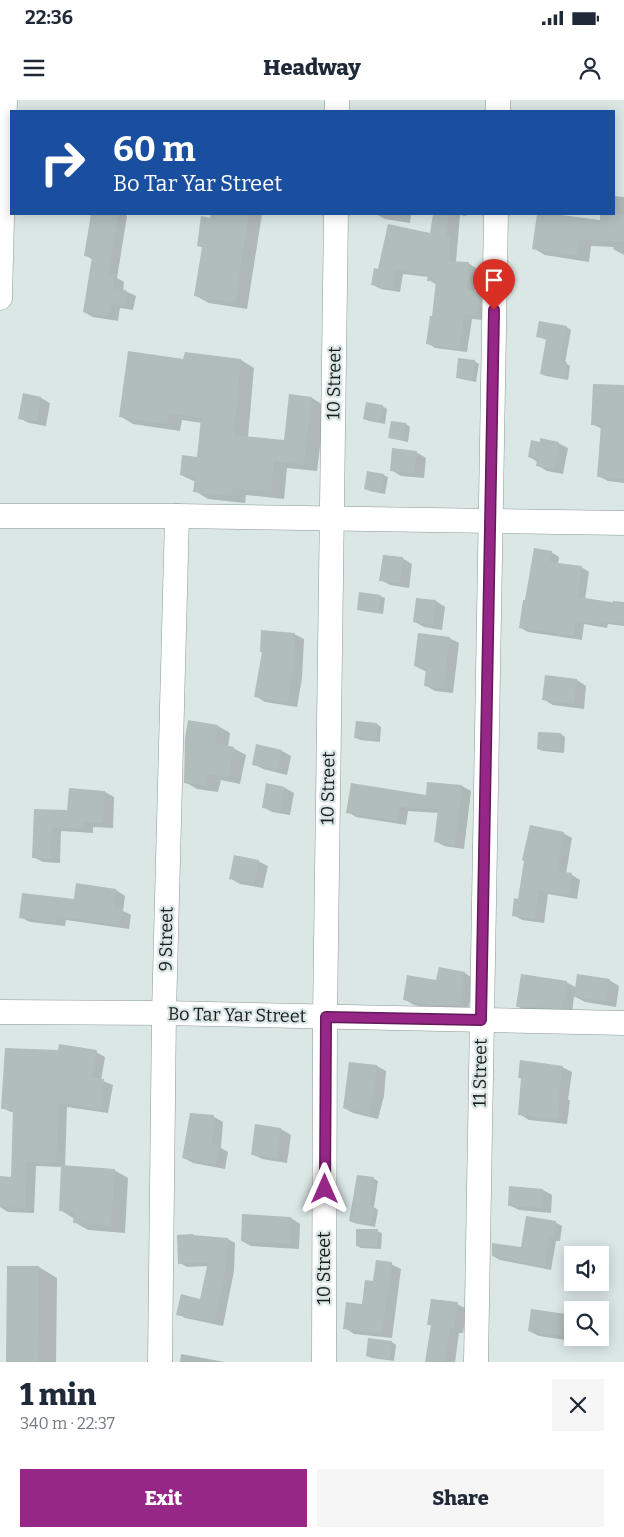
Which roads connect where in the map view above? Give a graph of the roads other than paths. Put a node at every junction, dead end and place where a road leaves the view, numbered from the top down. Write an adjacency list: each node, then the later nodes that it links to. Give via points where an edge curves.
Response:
1 (4, 100): 4 (street)
2 (336, 215): 7 (street, 10 Street)
3 (496, 215): 8 (street, 11 Street)
4 (0, 298)
5 (0, 516): 6 (street)
6 (177, 516): 7 (street); 11 (street, 9 Street)
7 (332, 519): 8 (street); 12 (street, 10 Street)
8 (491, 521): 9 (street); 13 (street, 11 Street)
9 (624, 523)
10 (0, 1012): 11 (street, Bo Tar Yar Street)
11 (164, 1013): 12 (street, Bo Tar Yar Street); 15 (street, 9 Street)
12 (326, 1017): 13 (street, Bo Tar Yar Street); 16 (street, 10 Street)
13 (481, 1020): 14 (street, Bo Tar Yar Street); 17 (street, 11 Street)
14 (624, 1023)
15 (160, 1362)
16 (324, 1362)
17 (476, 1362)

